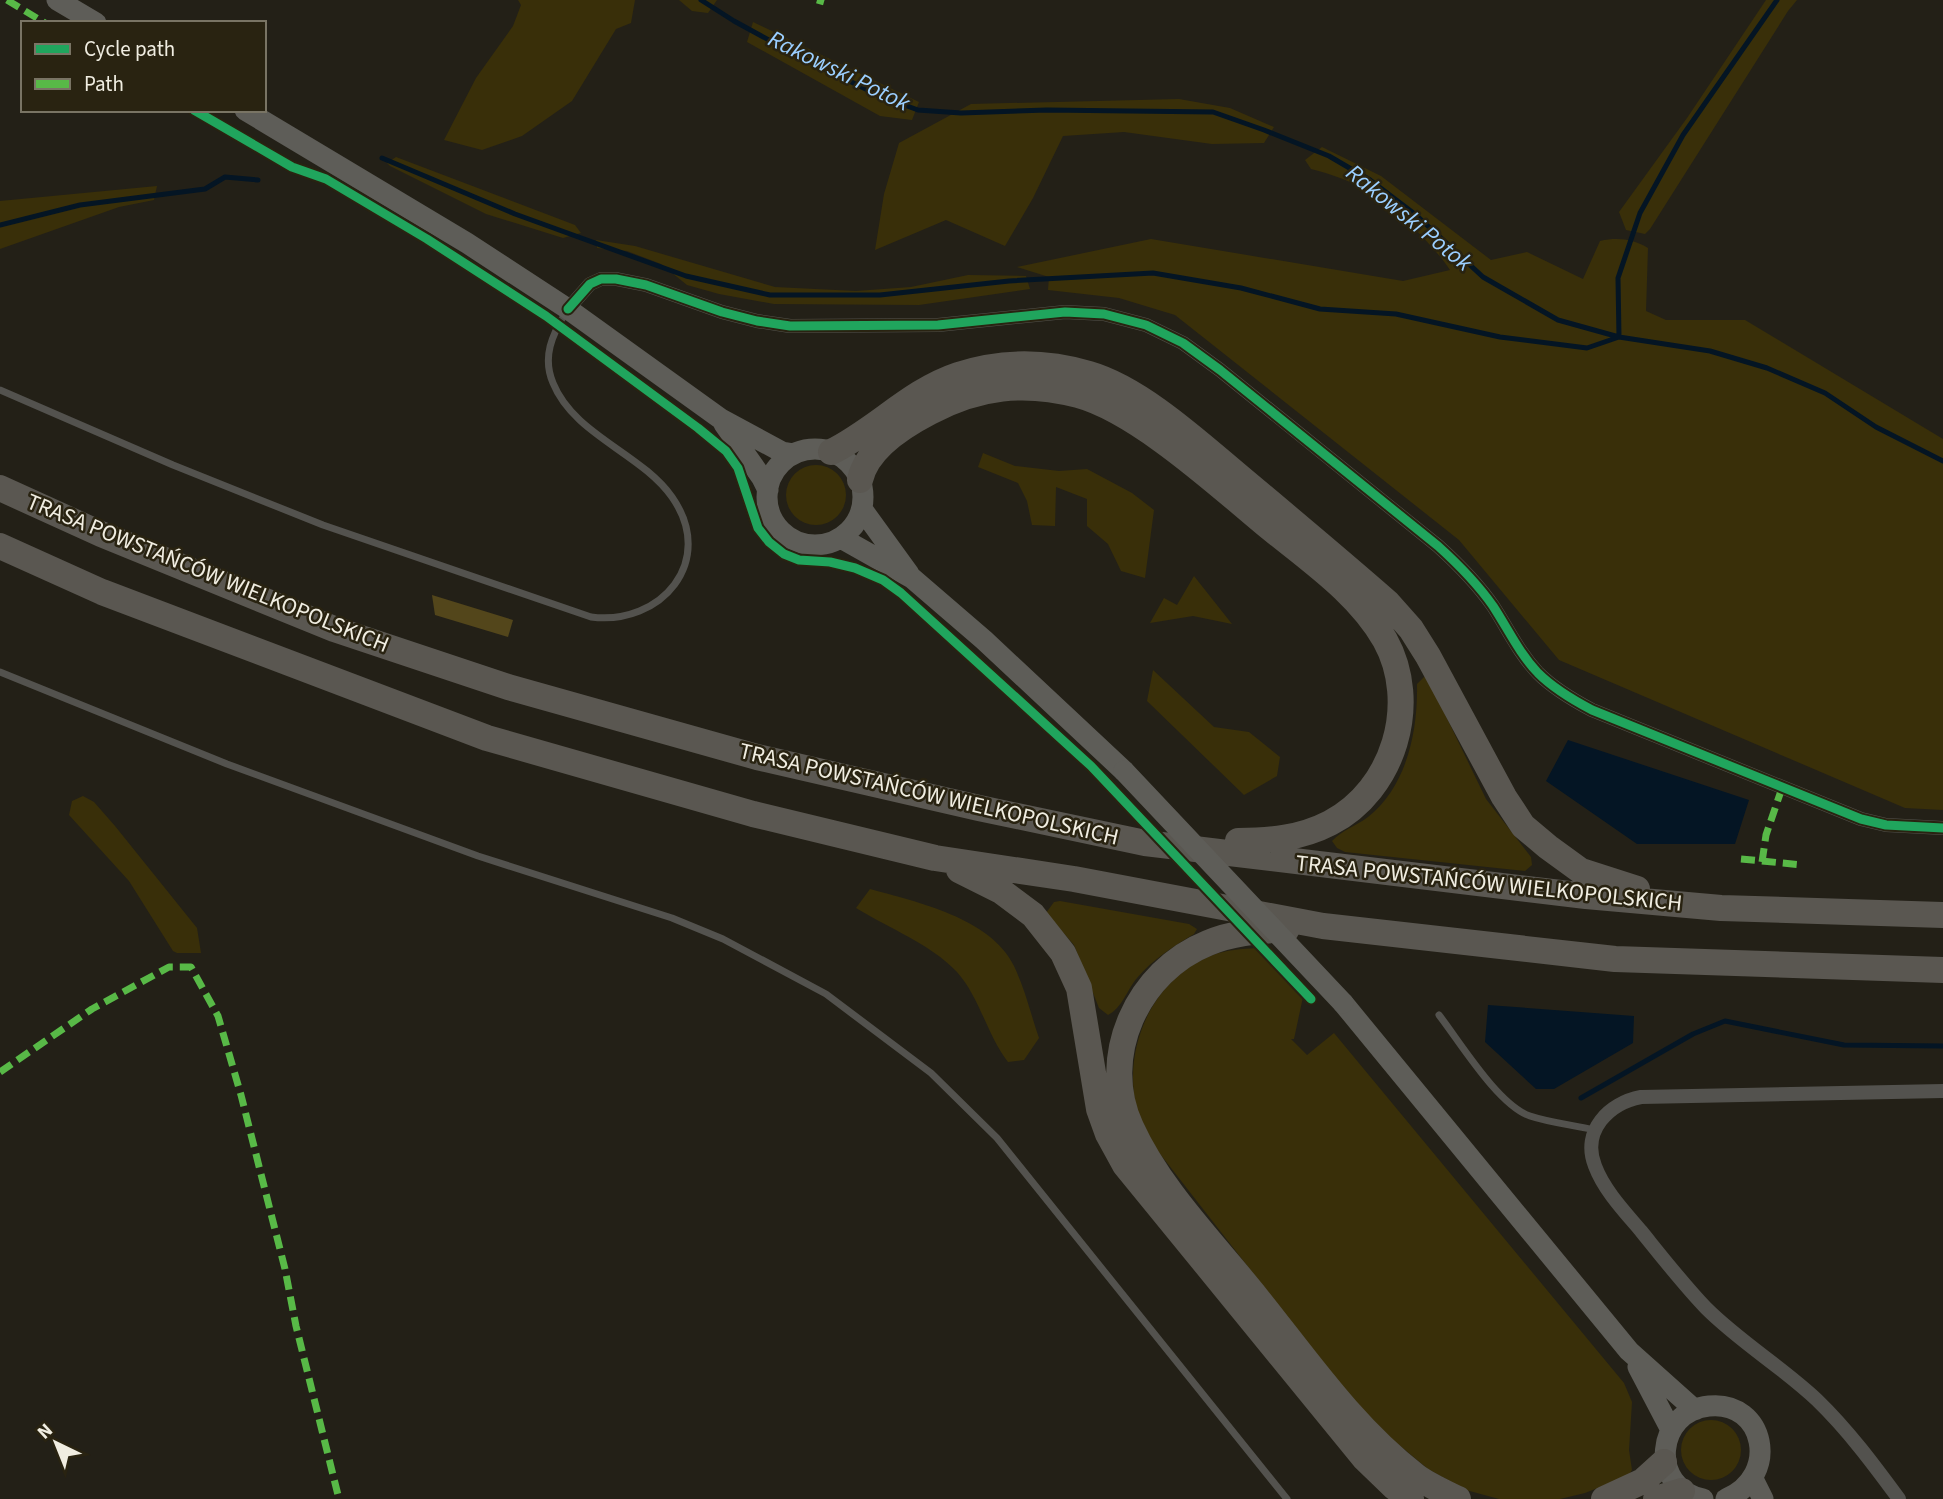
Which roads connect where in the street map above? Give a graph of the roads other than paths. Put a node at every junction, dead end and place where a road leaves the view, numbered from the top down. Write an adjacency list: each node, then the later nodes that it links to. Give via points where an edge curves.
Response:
1 (57, 0): 2 (main road)
2 (93, 21)
3 (248, 112): 4 (main road)
4 (568, 309): 5 (lane, via 548,347 552,382 574,414 672,497 687,533 681,575 670,592 642,612 626,617 591,617 323,525); 6 (main road); 17 (street, via 590,284 616,279 734,315 790,326 938,325 1065,312 1104,314 1146,326 1183,343 1220,370 1468,572 1522,654 1559,691 1592,710 1861,820)
5 (0, 390)
6 (721, 419): 8 (main road); 11 (main road)
7 (831, 452): 8 (main road); 9 (main road, via 844,458); 20 (highway, via 927,388 987,367 1022,363 1058,367 1091,374 1119,387 1197,442 1387,602 1428,656 1504,797 1523,826 1548,848 1581,871 1616,884)
8 (794, 454): 11 (main road, via 773,475)
9 (860, 480): 12 (main road); 18 (highway, via 864,466 879,448 947,403 1019,386 1081,396 1148,431 1365,612 1386,641 1398,673 1402,708 1395,745 1379,778 1358,802 1332,822 1299,836)
10 (0, 488): 18 (highway, TRASA POWSTAŃCÓW WIELKOPOLSKICH, via 334,629 508,687 757,757)
11 (768, 490): 13 (main road, via 768,505 782,533 810,545)
12 (862, 509): 13 (main road); 15 (main road)
13 (841, 538): 15 (main road)
14 (0, 547): 19 (highway, via 102,592 487,738 753,814)
15 (912, 578): 27 (main road, bridge, via 1124,771 1343,1003)
16 (0, 672): 33 (lane, via 227,764 466,852 672,918 723,939 826,994 932,1073 997,1138)
17 (1943, 828)
18 (1145, 843): 20 (highway, TRASA POWSTAŃCÓW WIELKOPOLSKICH)
19 (935, 858): 22 (highway); 34 (highway, via 1001,891 1033,915 1063,953 1079,988 1099,1109 1125,1166 1365,1459)
20 (1721, 908): 21 (highway, TRASA POWSTAŃCÓW WIELKOPOLSKICH)
21 (1943, 915)
22 (1323, 926): 23 (highway, via 1615,959); 35 (highway, via 1238,933 1207,943 1157,976 1128,1020 1121,1050 1120,1090 1129,1125 1157,1175 1326,1383 1378,1443 1418,1478)
23 (1943, 970)
24 (1439, 1015): 26 (lane, via 1512,1105 1528,1116)
25 (1943, 1091): 26 (street, via 1641,1097 1610,1110)
26 (1595, 1130): 40 (street, via 1594,1164 1655,1249 1706,1307 1820,1403)
27 (1629, 1351): 28 (main road); 29 (main road)
28 (1695, 1410): 29 (main road); 31 (main road, via 1722,1406 1748,1421 1761,1448)
29 (1671, 1430): 30 (main road)
30 (1664, 1462): 32 (main road, via 1671,1479); 36 (highway, via 1643,1481)
31 (1753, 1479): 38 (main road); 39 (main road)
32 (1693, 1495): 37 (highway)
33 (1287, 1499)
34 (1412, 1499)
35 (1458, 1499)
36 (1604, 1499)
37 (1657, 1499)
38 (1727, 1499)
39 (1763, 1499)
40 (1899, 1499)

